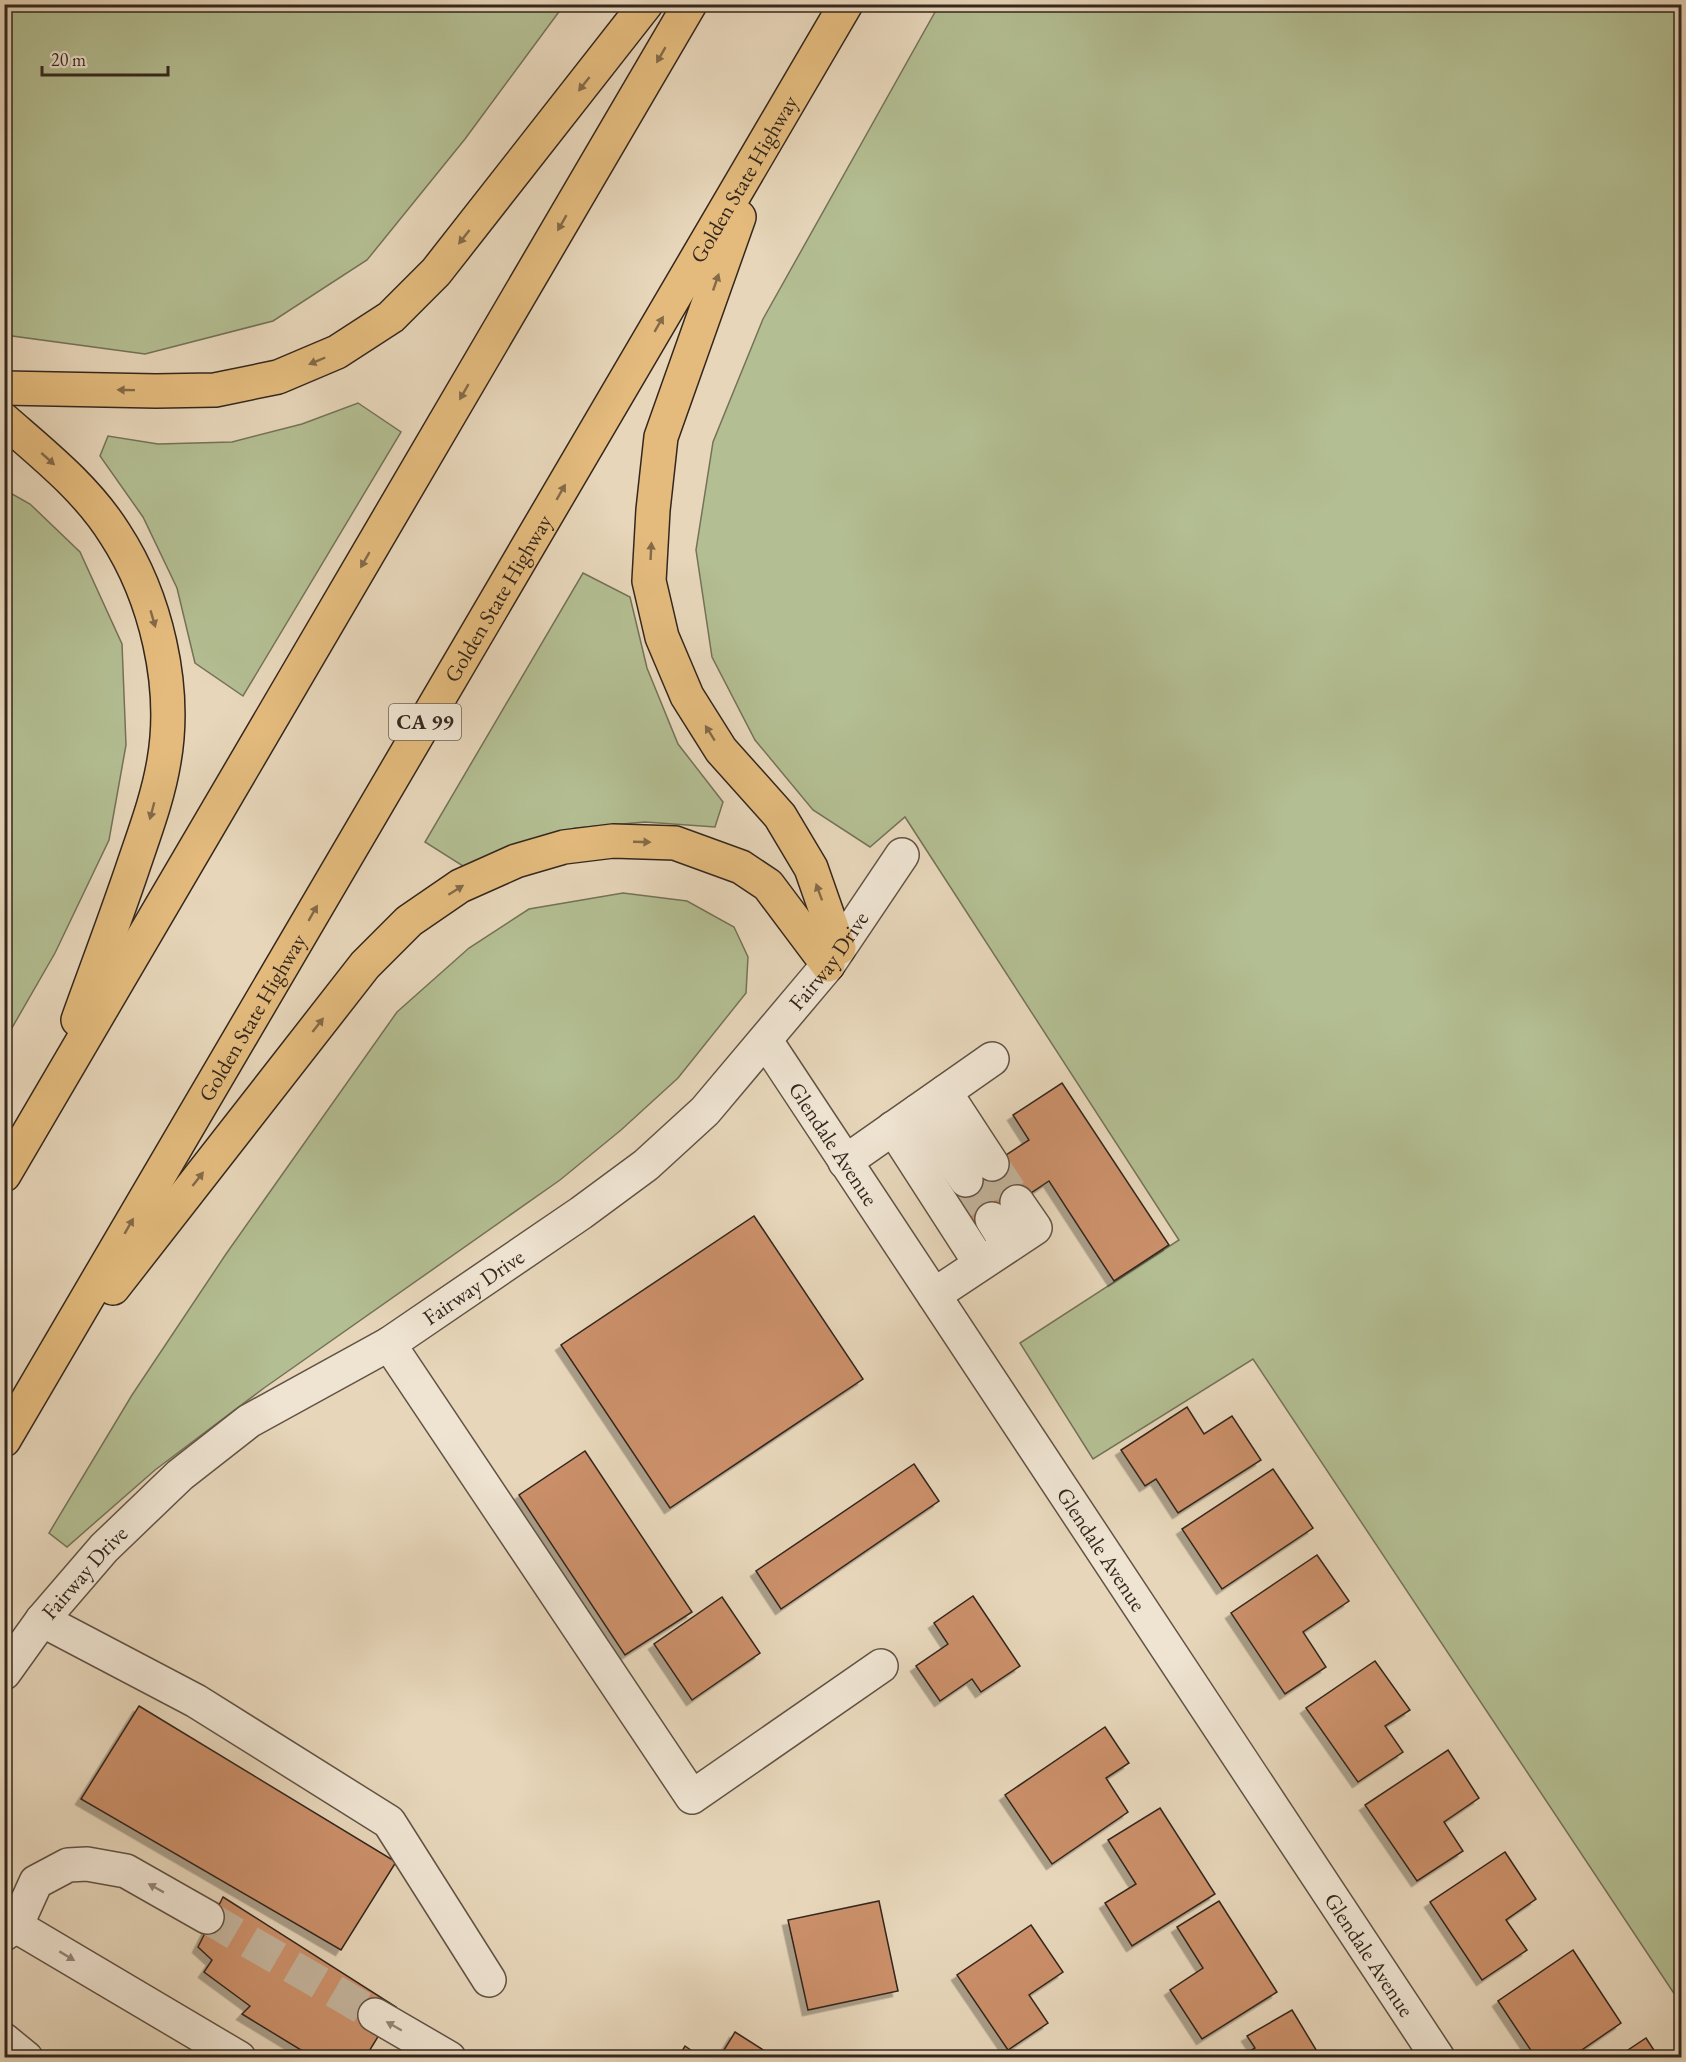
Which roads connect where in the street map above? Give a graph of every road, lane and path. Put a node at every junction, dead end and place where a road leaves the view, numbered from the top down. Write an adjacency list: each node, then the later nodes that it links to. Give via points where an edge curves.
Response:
1 (646, 4): 5 (highway, one-way to 5, via 436,272 391,317 337,352 278,377 215,390)
2 (690, 4): 12 (highway, one-way to 12)
3 (846, 4): 4 (highway, Golden State Highway / CA 99)
4 (764, 146): 8 (highway, one-way to 4, via 811,868 780,816 721,750 687,696 662,637 649,581 661,437); 20 (highway, Golden State Highway / CA 99, one-way to 4)
5 (4, 387)
6 (4, 420): 12 (highway, one-way to 12, via 80,488 115,534 145,590 160,645 168,702 164,760 151,816)
7 (902, 855): 8 (street, Fairway Drive)
8 (834, 956): 9 (street, Fairway Drive); 20 (highway, one-way to 8, via 365,965 409,921 460,886 516,861 564,847 613,841 675,843 741,867 768,885)
9 (765, 1041): 14 (street, Glendale Avenue); 19 (street, Fairway Drive, via 705,1111 646,1165)
10 (992, 1059): 11 (street)
11 (945, 1092): 13 (street); 13 (street, via 979,1172)
12 (50, 1099): 15 (highway)
13 (906, 1120): 14 (street); 17 (street)
14 (845, 1162): 18 (street, Glendale Avenue)
15 (4, 1175)
16 (1006, 1222): 17 (street)
17 (980, 1263): 18 (street)
18 (934, 1295): 33 (street, Glendale Avenue)
19 (389, 1344): 22 (street, Fairway Drive, via 249,1421 180,1475 104,1548); 23 (street, via 692,1797)
20 (33, 1391): 21 (highway, Golden State Highway / CA 99)
21 (4, 1440)
22 (42, 1620): 24 (street, Fairway Drive); 27 (street, via 196,1701 389,1822)
23 (881, 1666)
24 (4, 1673)
25 (207, 1917): 26 (street, one-way to 26, via 126,1871 68,1865 36,1882)
26 (10, 1930): 31 (street, one-way to 31)
27 (489, 1980)
28 (375, 2015): 32 (street, one-way to 28)
29 (4, 2040): 30 (street)
30 (26, 2058)
31 (239, 2058)
32 (449, 2058)
33 (1438, 2058)

